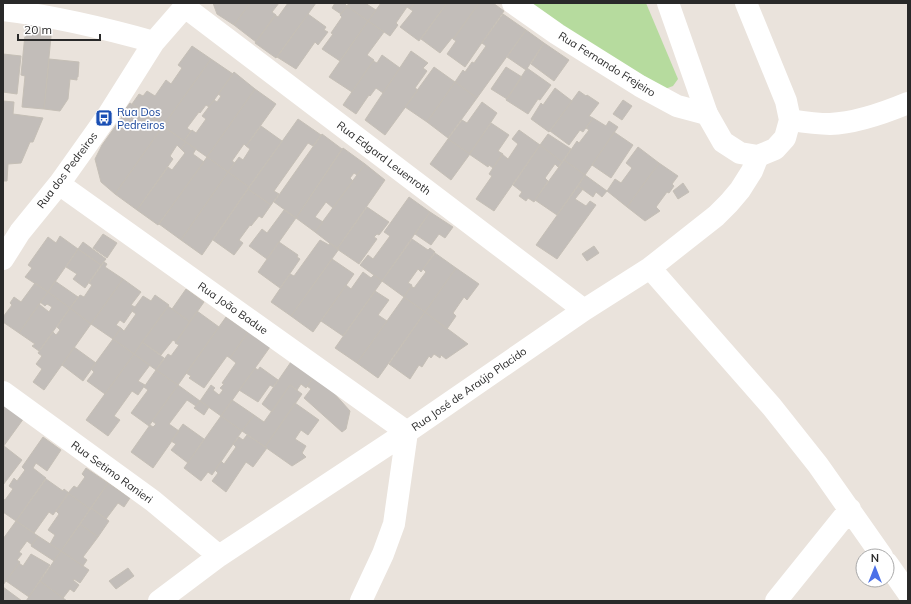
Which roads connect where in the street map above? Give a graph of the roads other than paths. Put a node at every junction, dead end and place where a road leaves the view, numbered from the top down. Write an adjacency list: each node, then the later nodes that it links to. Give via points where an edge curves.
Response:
1 (513, 3): 8 (street, Rua Fernando Frejeiro, via 640,86 676,106)
2 (668, 3): 8 (street)
3 (746, 3): 9 (street, via 786,101)
4 (186, 5): 6 (street, Rua dos Pedreiros); 15 (street, Rua Edgard Leuenroth)
5 (3, 10): 6 (street, via 95,26)
6 (154, 42): 11 (street, Rua dos Pedreiros, via 108,115)
7 (908, 103): 9 (street, via 858,120 832,124)
8 (707, 114): 10 (street, via 723,142 740,153)
9 (790, 120): 10 (street, via 785,138 775,148)
10 (758, 156): 14 (street, Rua José de Araújo Placido, via 752,171 729,203)
11 (59, 184): 12 (street, Rua dos Pedreiros); 17 (street, Rua João Badue)
12 (11, 230): 13 (street, Rua dos Pedreiros)
13 (3, 259)
14 (650, 268): 15 (street, Rua José de Araújo Placido); 18 (street, via 772,408)
15 (584, 310): 17 (street, Rua José de Araújo Placido)
16 (3, 392): 20 (street, Rua Setimo Ranieri, via 153,501)
17 (407, 432): 20 (street, Rua José de Araújo Placido); 24 (street, via 394,524)
18 (850, 509): 19 (street); 25 (street)
19 (877, 548)
20 (218, 556): 23 (street, Rua José de Araújo Placido)
21 (895, 574): 22 (street)
22 (908, 592)
23 (159, 601)
24 (361, 601)
25 (776, 601)

